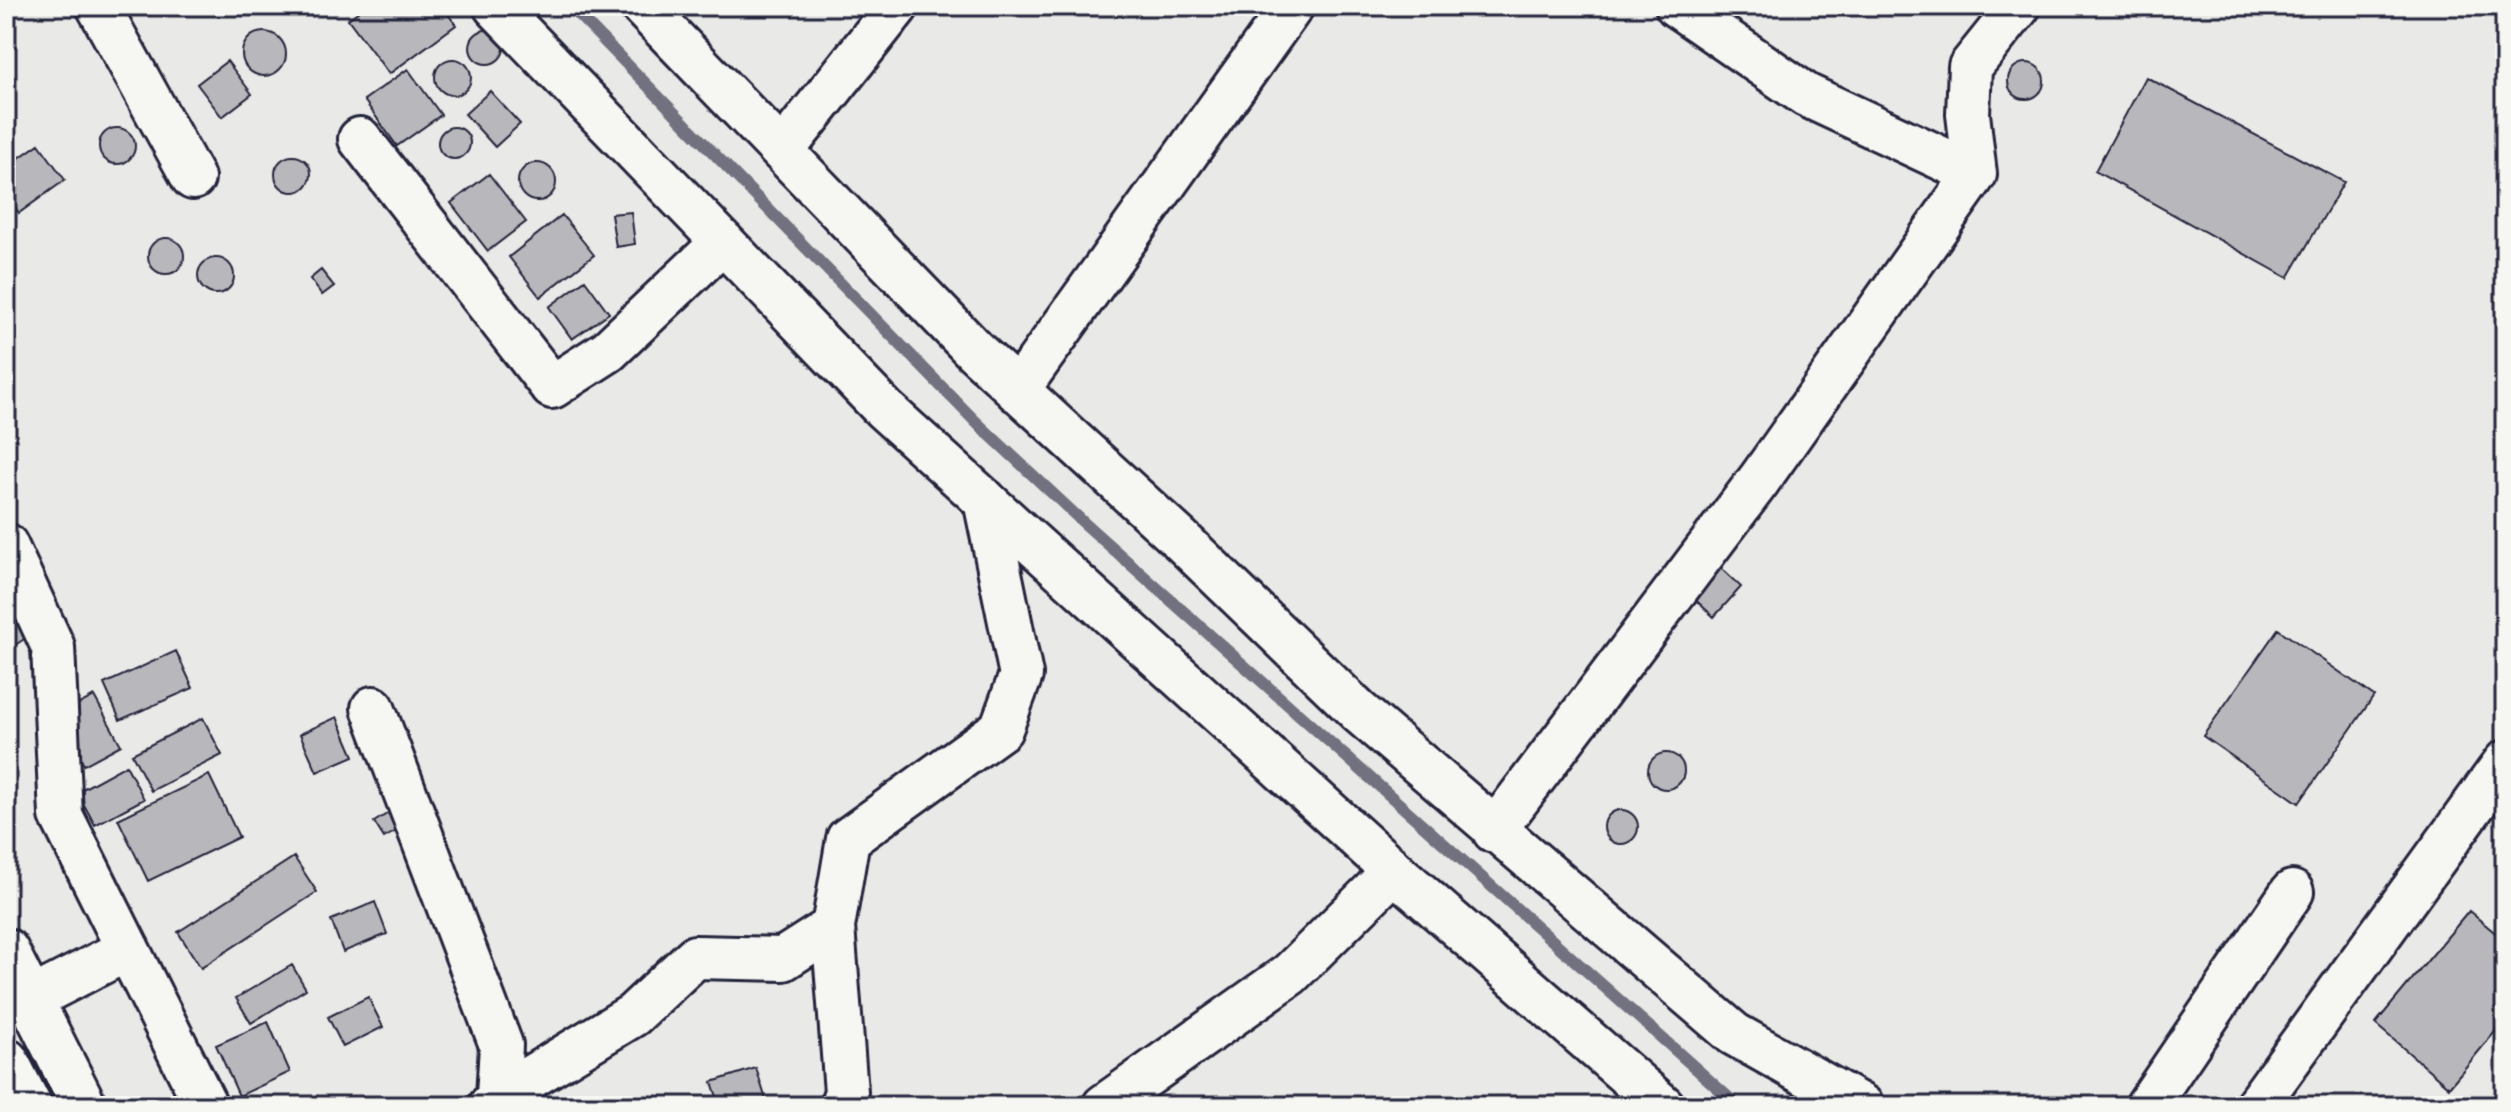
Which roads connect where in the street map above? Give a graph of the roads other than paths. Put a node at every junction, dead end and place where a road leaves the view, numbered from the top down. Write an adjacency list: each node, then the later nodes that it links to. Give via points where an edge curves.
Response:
1 (98, 6): 11 (street)
2 (495, 6): 12 (street)
3 (642, 6): 9 (street)
4 (897, 6): 9 (street)
5 (1292, 6): 13 (street)
6 (1677, 6): 10 (street, via 1806,95)
7 (2019, 6): 10 (street, via 1970,67 1968,114)
8 (360, 139): 12 (street, via 552,387 608,351)
9 (783, 150): 13 (street)
10 (1975, 174): 18 (street, via 1759,480)
11 (193, 178)
12 (723, 242): 14 (street, via 884,409)
13 (1017, 391): 18 (street, via 1359,712)
14 (985, 500): 19 (street); 21 (street, via 1021,675 1001,729 848,839)
15 (6, 545): 22 (street, via 53,647 61,815)
16 (373, 708): 26 (street, via 501,1045)
17 (2505, 762): 35 (street)
18 (1494, 831): 33 (street, via 1734,1034)
19 (1394, 871): 31 (street, via 1290,974); 32 (street)
20 (2292, 892): 34 (street)
21 (833, 927): 26 (street, via 783,959 695,957 633,1015); 30 (street, via 846,1092)
22 (128, 949): 24 (street); 29 (street)
23 (6, 951): 24 (main road)
24 (31, 999): 28 (main road)
25 (6, 1061): 27 (main road)
26 (494, 1102)
27 (29, 1106)
28 (84, 1106)
29 (206, 1106)
30 (841, 1106)
31 (1104, 1106)
32 (1663, 1106)
33 (1862, 1106)
34 (2147, 1106)
35 (2256, 1106)

